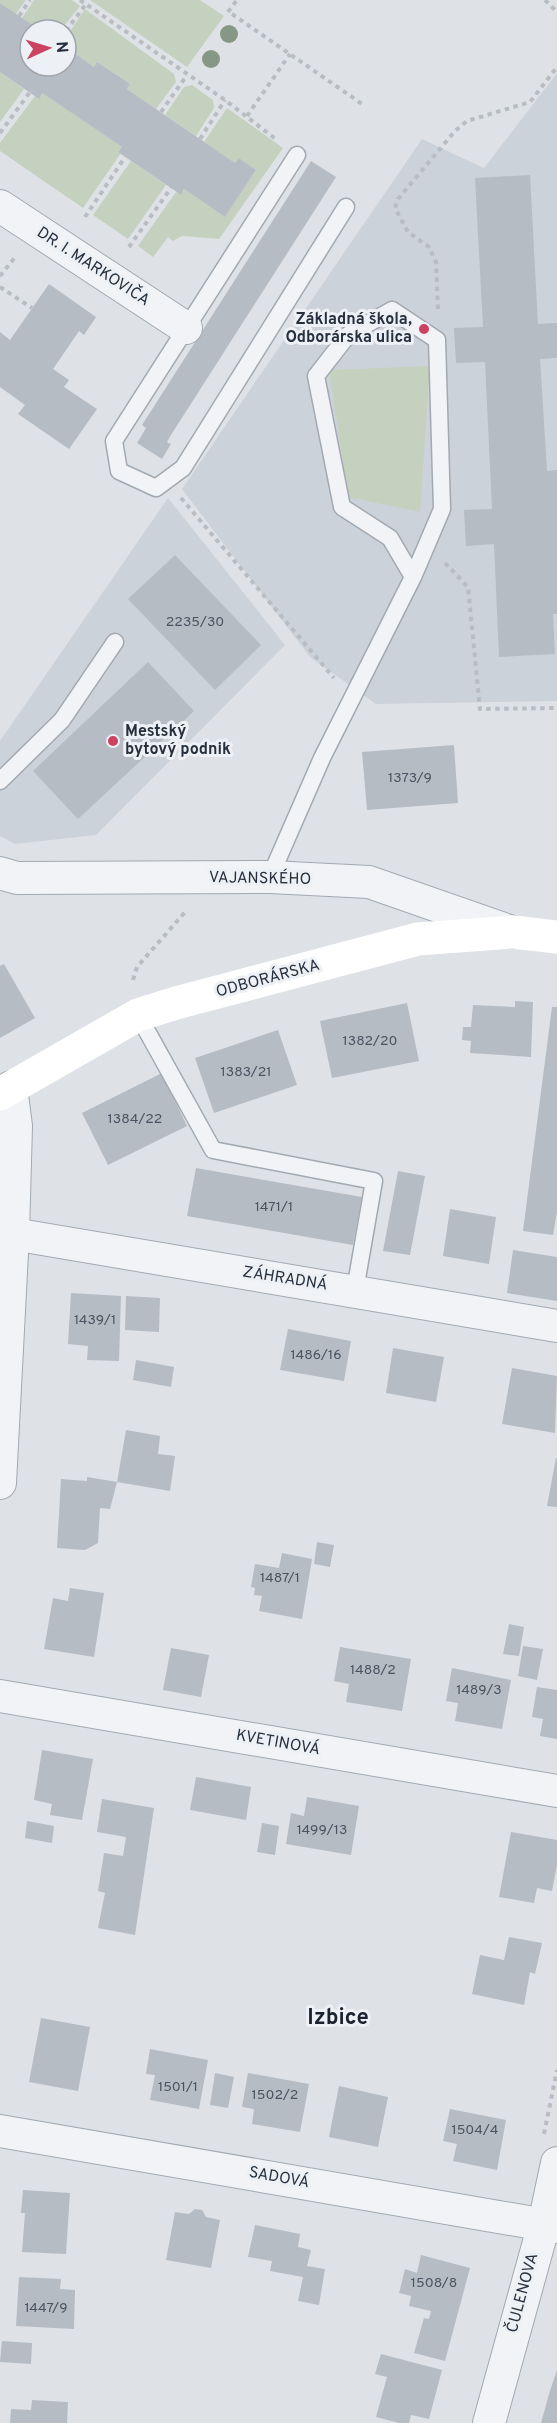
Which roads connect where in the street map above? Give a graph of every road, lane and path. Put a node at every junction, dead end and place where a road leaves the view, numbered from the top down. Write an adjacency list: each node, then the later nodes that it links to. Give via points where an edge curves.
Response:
1 (30, 0): 7 (path)
2 (80, 0): 5 (path)
3 (237, 0): 9 (path, via 230,13)
4 (545, 0): 6 (path)
5 (86, 4): 8 (path); 11 (path)
6 (557, 12)
7 (19, 16)
8 (76, 18)
9 (290, 54): 14 (path); 16 (path)
10 (557, 67): 29 (path, via 530,102 467,121 398,199 395,208 408,232 429,247 436,262)
11 (188, 75): 13 (path); 15 (path)
12 (30, 93): 17 (path)
13 (225, 100): 16 (path); 18 (path)
14 (365, 106)
15 (161, 112)
16 (247, 116): 19 (path)
17 (0, 134)
18 (200, 139)
19 (297, 155): 28 (lane)
20 (125, 157): 24 (path)
21 (171, 188): 25 (path)
22 (0, 206): 28 (street, DR. I. MARKOVIČA)
23 (346, 207): 30 (lane, via 183,468)
24 (85, 217)
25 (129, 247)
26 (0, 287): 27 (path)
27 (32, 308)
28 (186, 328): 30 (lane, via 114,441 119,471 156,488)
29 (437, 340): 31 (lane, via 442,509); 32 (lane, via 392,310 348,335 316,376 342,507 390,538)
30 (168, 478): 34 (path, via 186,505)
31 (427, 544): 32 (lane); 35 (path, via 468,587 480,709)
32 (413, 577): 38 (lane, via 322,758)
33 (115, 642): 36 (lane, via 62,720)
34 (339, 684)
35 (557, 708)
36 (0, 781)
37 (0, 873): 38 (street, VAJANSKÉHO, via 17,878)
38 (270, 878): 40 (street, VAJANSKÉHO, via 369,882)
39 (188, 909): 42 (path, via 137,967)
40 (513, 932): 41 (main road, ODBORÁRSKA); 43 (main road, ODBORÁRSKA, via 418,939)
41 (557, 937)
42 (132, 984)
43 (138, 1015): 44 (main road, ODBORÁRSKA); 46 (lane, via 213,1149 374,1181)
44 (5, 1091): 45 (street, via 16,1126)
45 (13, 1234): 46 (street, ZÁHRADNÁ); 48 (street)
46 (355, 1290): 47 (street, ZÁHRADNÁ)
47 (557, 1326)
48 (0, 1483)
49 (0, 1696): 50 (street, KVETINOVÁ)
50 (557, 1791)
51 (0, 2131): 53 (street, SADOVÁ)
52 (557, 2163): 53 (street, ČULENOVA)
53 (550, 2226): 54 (street, ČULENOVA)
54 (489, 2423)

